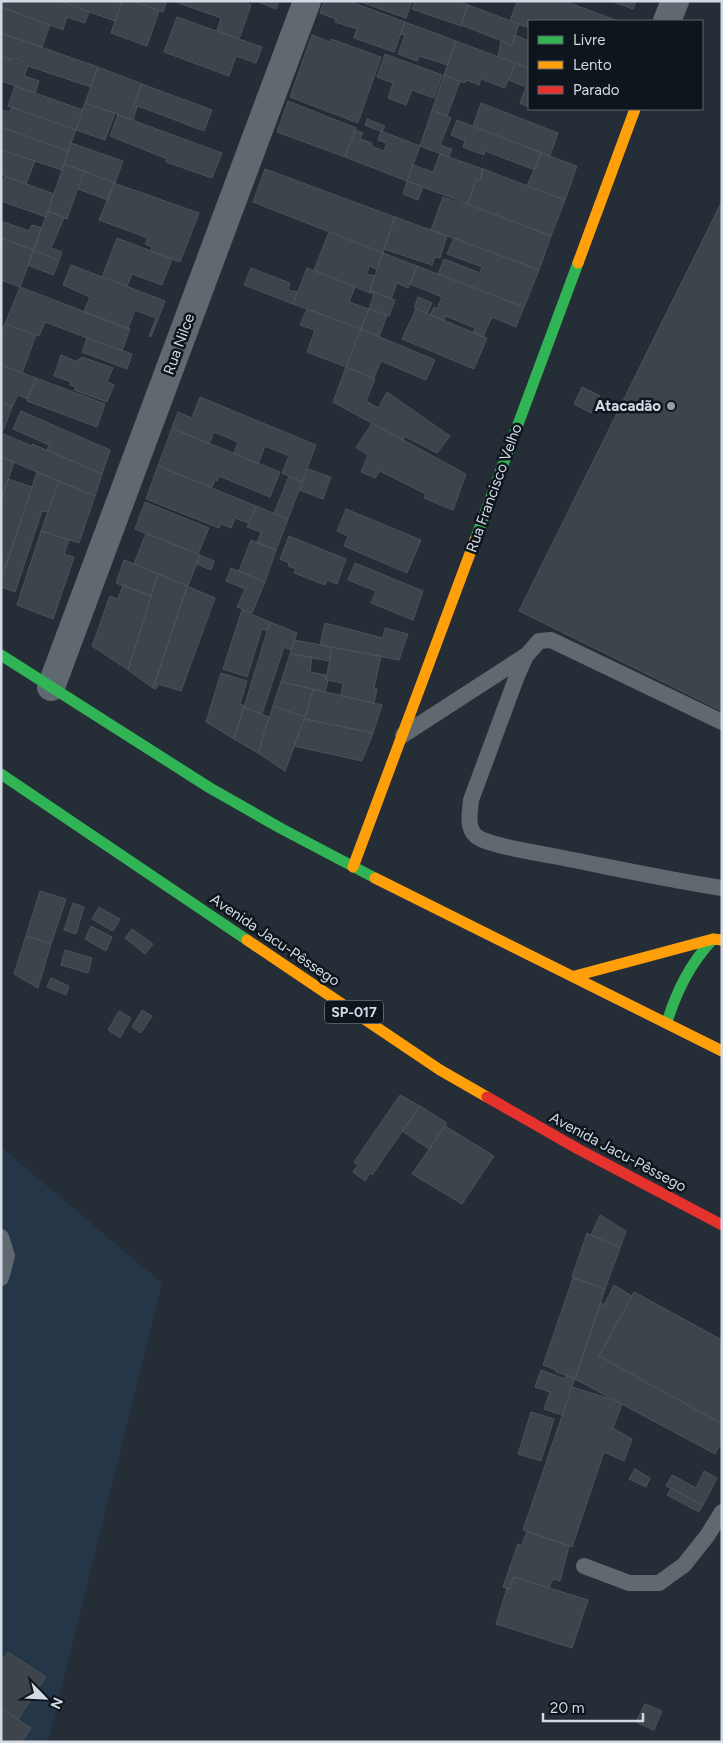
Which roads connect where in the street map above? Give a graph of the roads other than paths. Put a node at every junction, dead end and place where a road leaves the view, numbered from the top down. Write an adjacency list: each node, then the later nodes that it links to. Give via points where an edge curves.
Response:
1 (307, 1): 7 (street, Rua Nilce)
2 (675, 1): 3 (street)
3 (667, 20)
4 (635, 110): 9 (main road, Rua Francisco Velho)
5 (1, 654): 7 (main road)
6 (526, 656): 8 (lane, via 539,641 551,640); 9 (lane); 12 (lane, via 471,800 469,821 476,836 529,852)
7 (51, 687): 11 (main road, via 187,775)
8 (722, 722)
9 (401, 736): 11 (main road, Rua Francisco Velho)
10 (1, 774): 17 (main road, Avenida Jacu-Pêssego / SP-017, via 440,1070)
11 (353, 867): 14 (main road)
12 (722, 888)
13 (718, 939): 14 (main road); 15 (main road, via 697,955 689,966)
14 (575, 976): 15 (main road)
15 (667, 1022): 16 (main road)
16 (722, 1051)
17 (578, 1149): 18 (main road); 19 (main road, Avenida Jacu-Pêssego / SP-017)
18 (677, 1188)
19 (722, 1225)
20 (1, 1237): 21 (lane, via 7,1256)
21 (1, 1278)
22 (722, 1512): 23 (lane, via 684,1565 659,1583 629,1583)
23 (584, 1566)

